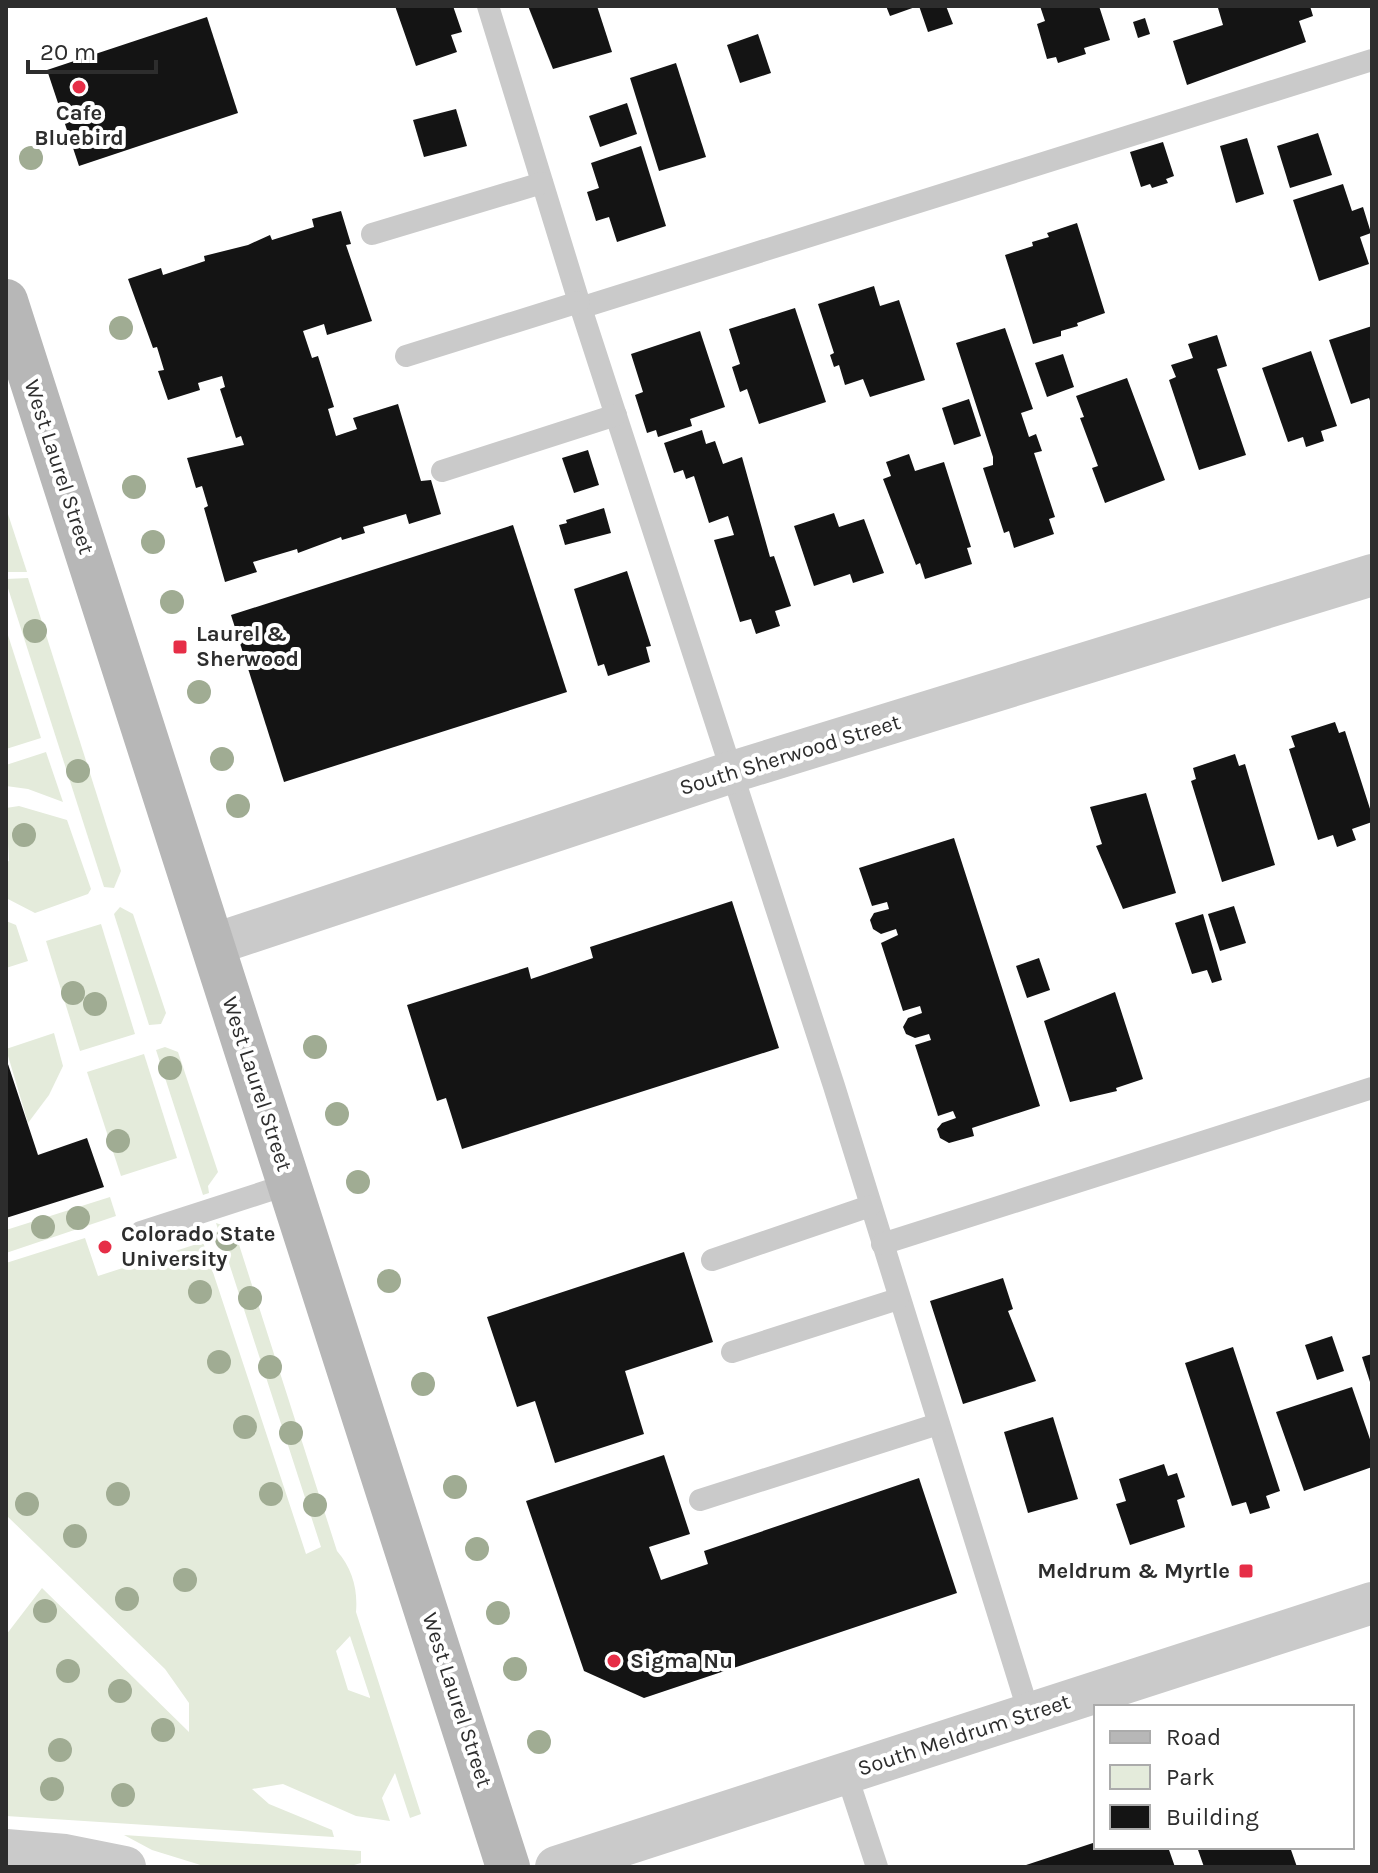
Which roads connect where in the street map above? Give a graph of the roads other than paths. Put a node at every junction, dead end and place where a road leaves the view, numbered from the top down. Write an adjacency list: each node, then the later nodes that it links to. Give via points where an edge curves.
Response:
1 (488, 6): 3 (lane)
2 (1372, 60): 6 (lane)
3 (542, 183): 4 (lane); 6 (lane)
4 (372, 234)
5 (6, 301): 12 (main road, West Laurel Street)
6 (580, 305): 7 (lane); 8 (lane)
7 (406, 356)
8 (616, 415): 9 (lane); 11 (lane)
9 (442, 471)
10 (1372, 575): 11 (street, South Sherwood Street)
11 (732, 772): 12 (street, South Sherwood Street); 15 (lane)
12 (212, 945): 14 (main road, West Laurel Street)
13 (1372, 1088): 17 (lane)
14 (289, 1184): 16 (lane); 28 (main road, West Laurel Street)
15 (870, 1206): 17 (lane); 18 (lane)
16 (141, 1232)
17 (882, 1244): 19 (lane)
18 (712, 1260)
19 (898, 1299): 20 (lane); 21 (lane)
20 (732, 1352)
21 (938, 1424): 22 (lane); 24 (lane)
22 (700, 1500)
23 (1372, 1603): 24 (street, South Meldrum Street)
24 (1029, 1713): 25 (street, South Meldrum Street)
25 (846, 1773): 29 (street, South Meldrum Street); 30 (lane)
26 (6, 1850): 27 (street)
27 (125, 1867)
28 (508, 1867)
29 (556, 1867)
30 (877, 1867)

